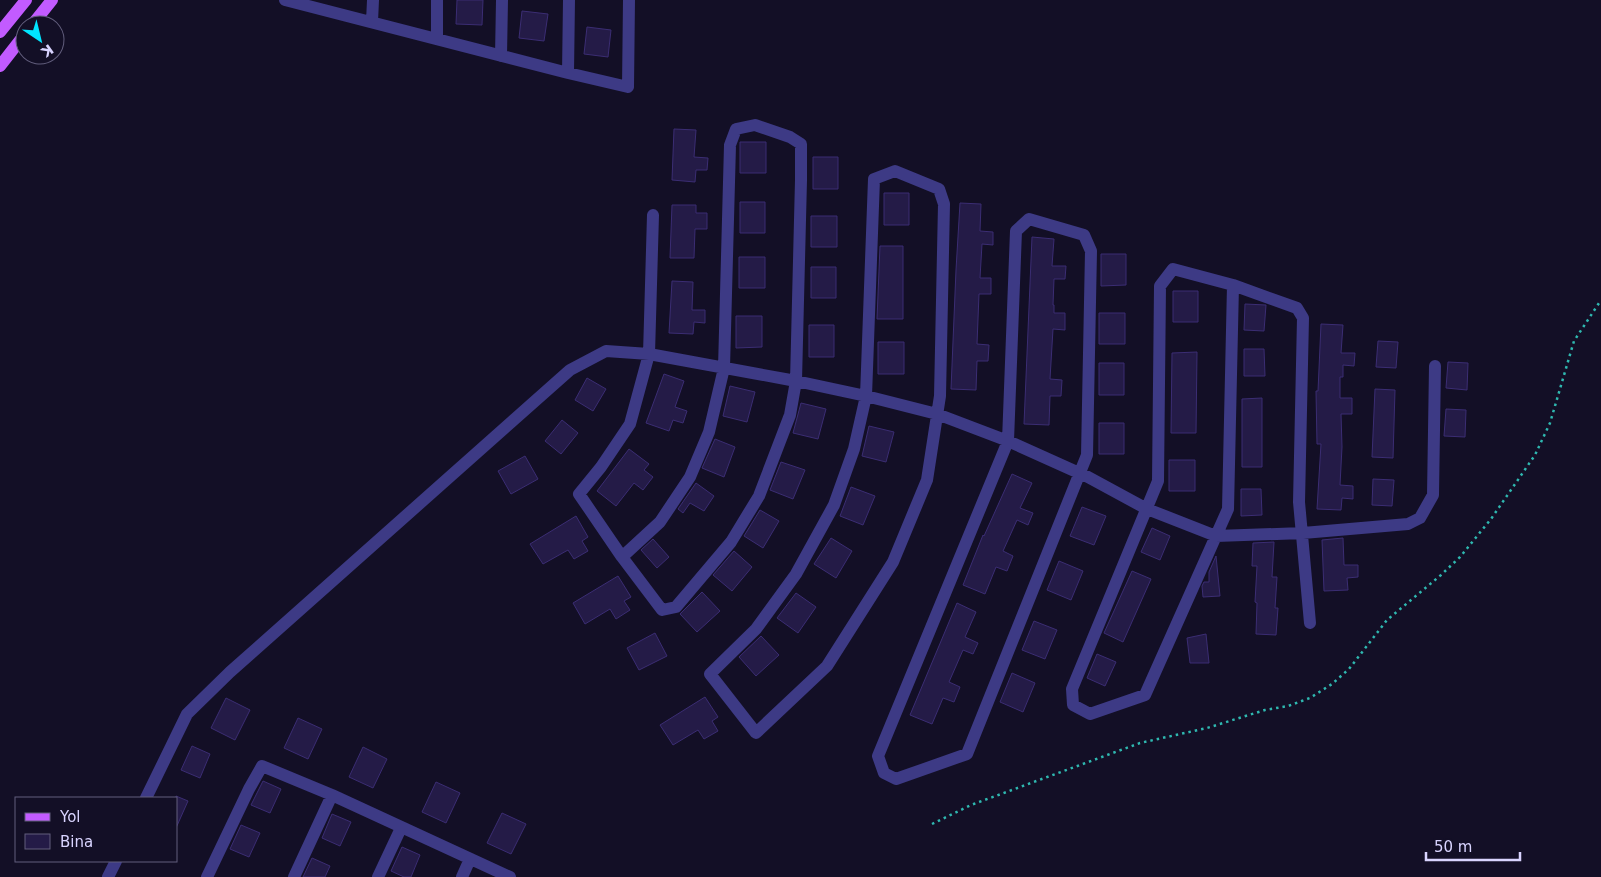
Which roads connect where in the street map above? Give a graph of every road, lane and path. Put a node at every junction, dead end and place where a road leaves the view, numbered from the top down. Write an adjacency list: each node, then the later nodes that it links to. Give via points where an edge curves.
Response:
1 (26, 0): 12 (main road)
2 (52, 0): 10 (main road)
3 (285, 0): 9 (street)
4 (373, 0): 11 (street)
5 (437, 0): 13 (street)
6 (502, 0): 15 (street)
7 (569, 0): 17 (street)
8 (629, 0): 17 (street, via 628,87)
9 (310, 3): 11 (street)
10 (40, 15)
11 (372, 22): 13 (street)
12 (0, 32)
13 (437, 39): 15 (street)
14 (15, 47): 16 (main road)
15 (500, 56): 17 (street)
16 (0, 66)
17 (568, 73)
18 (653, 215): 20 (street)
19 (1232, 285): 28 (street, via 1173,269 1160,286 1158,482); 29 (street, via 1297,308 1303,318 1300,502); 30 (street, via 1228,508)
20 (649, 354): 22 (street); 31 (street, via 630,424 579,494); 34 (street, via 606,351 570,370 230,672 187,714)
21 (1435, 366): 29 (street, via 1433,496 1420,518 1408,524)
22 (724, 368): 23 (street); 23 (street, via 730,144 736,130 755,125 790,137 800,144); 31 (street, via 709,432 690,478 660,522)
23 (796, 381): 24 (street); 31 (street, via 790,415 759,496 731,542 676,607 662,610)
24 (866, 396): 25 (street); 25 (street, via 874,179 895,171 939,188 944,204); 25 (street, via 854,449 834,506 796,574 756,629 710,674 756,733 827,666 893,562 927,480)
25 (937, 414): 26 (street)
26 (1008, 441): 27 (street); 27 (street, via 1016,231 1029,219 1084,235 1091,251 1087,455); 27 (street, via 878,756 884,773 896,779 967,754)
27 (1080, 474): 28 (street)
28 (1148, 508): 30 (street); 30 (street, via 1072,689 1073,705 1090,714 1145,695)
29 (1303, 533): 30 (street); 32 (street)
30 (1216, 536)
31 (622, 557)
32 (1310, 623)
33 (332, 795): 35 (street); 39 (street, via 262,766); 40 (street)
34 (146, 797)
35 (401, 828): 36 (street); 41 (street)
36 (470, 860): 42 (street); 43 (street)
37 (116, 862): 38 (street)
38 (109, 877)
39 (208, 877)
40 (294, 877)
41 (378, 877)
42 (462, 877)
43 (510, 877)

